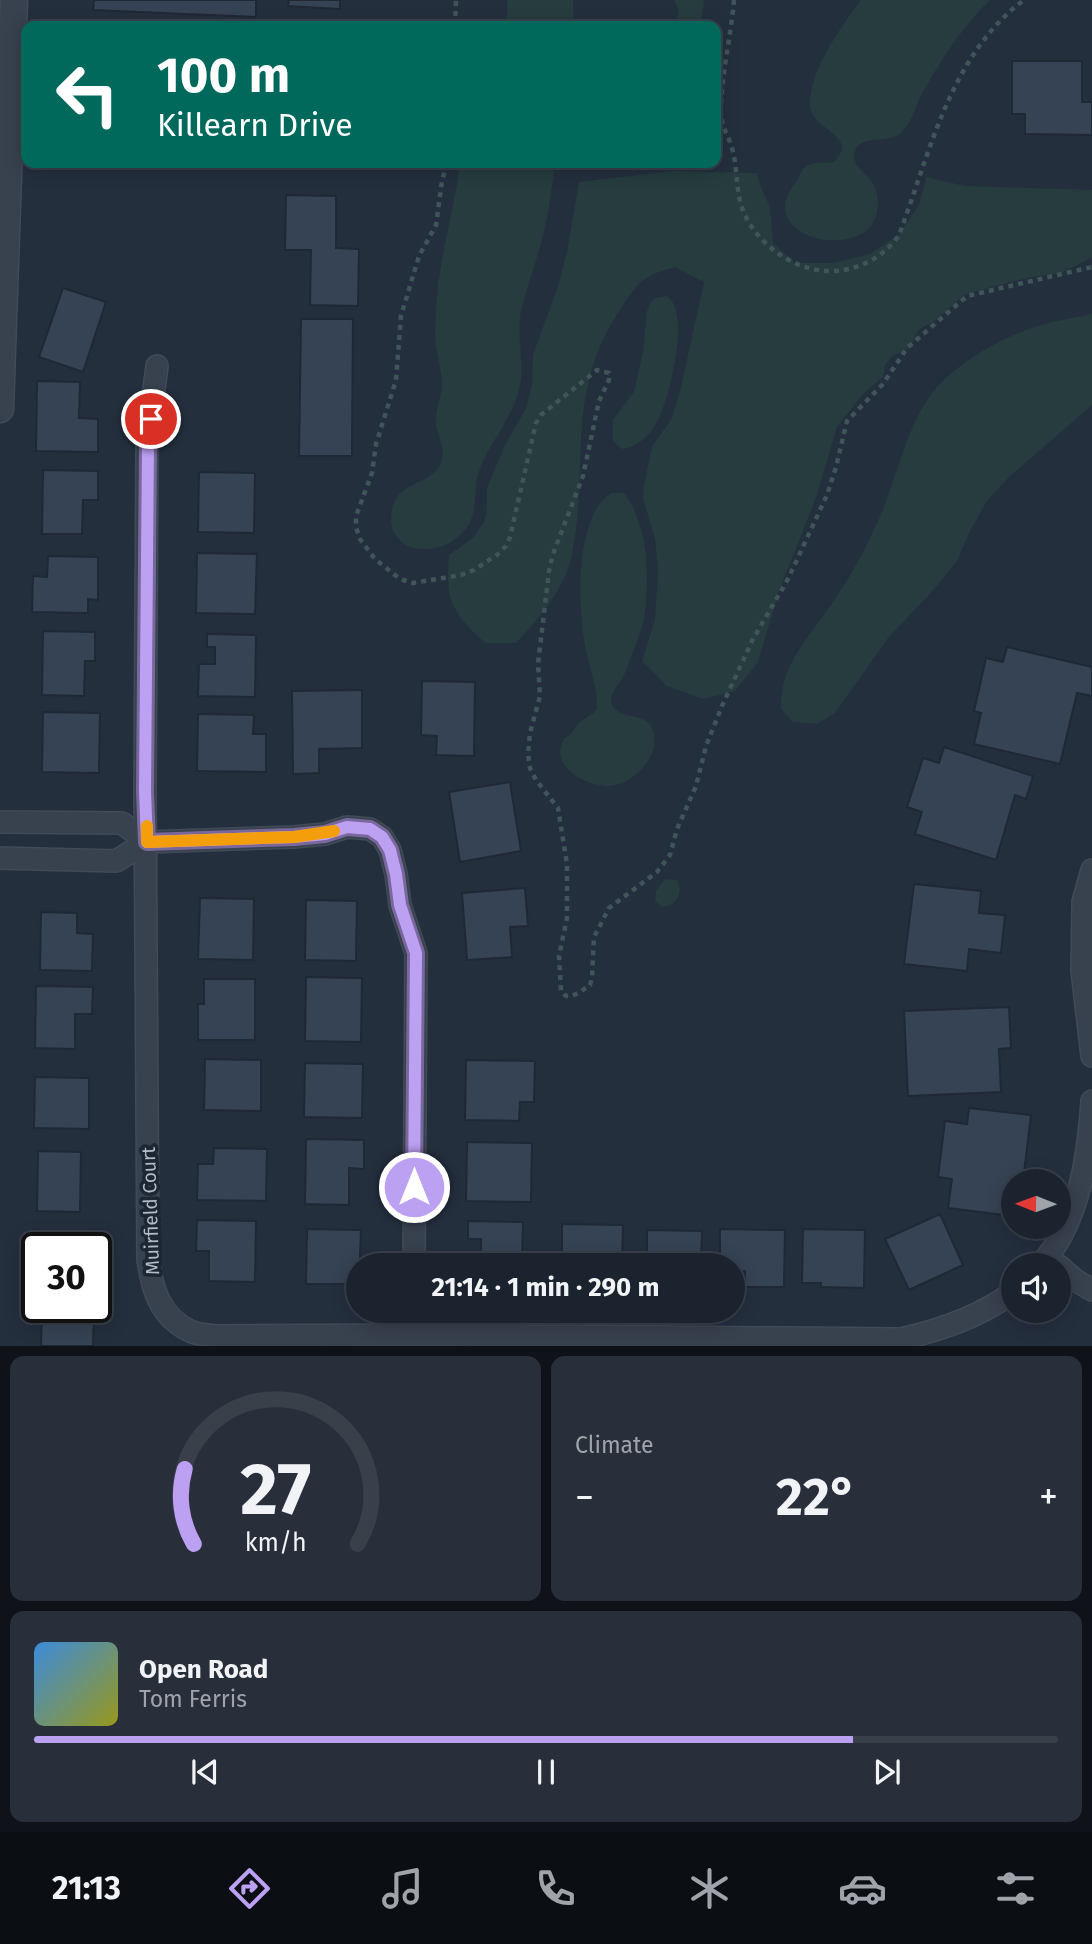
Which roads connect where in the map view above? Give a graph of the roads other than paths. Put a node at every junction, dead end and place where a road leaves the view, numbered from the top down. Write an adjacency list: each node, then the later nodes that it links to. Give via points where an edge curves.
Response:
1 (14, 0): 3 (street)
2 (158, 366): 5 (street, Muirfield Court, via 148,445)
3 (0, 409)
4 (0, 822): 5 (street, via 122,823)
5 (147, 842): 6 (street, via 116,861); 10 (street, via 294,837 347,827 370,829 382,837 390,850 400,905 416,953); 16 (street, Muirfield Court, via 148,1259 152,1289 168,1315 192,1332 217,1336)
6 (3, 858)
7 (1092, 870): 8 (street, via 1083,902 1082,970)
8 (1092, 1056)
9 (1092, 1101): 11 (street, via 1090,1135 1076,1199)
10 (414, 1253)
11 (1055, 1253)
12 (1071, 1277): 13 (street)
13 (1092, 1290)
14 (1001, 1301): 16 (street, Muirfield Court, via 938,1331 901,1339)
15 (414, 1323): 16 (street)
16 (413, 1335)

